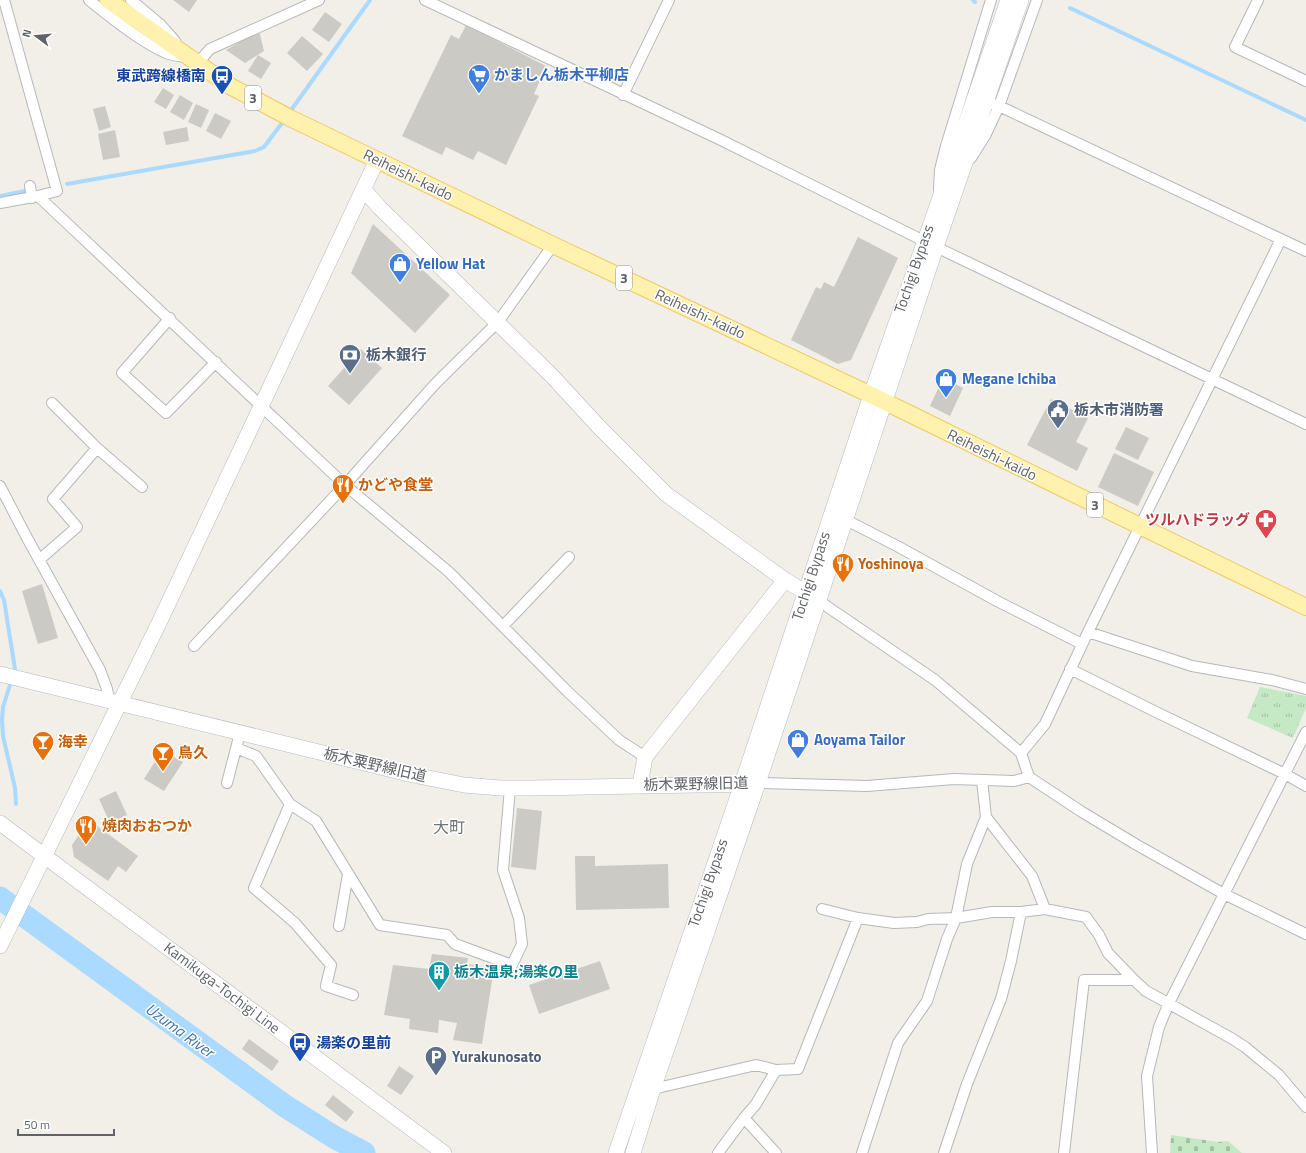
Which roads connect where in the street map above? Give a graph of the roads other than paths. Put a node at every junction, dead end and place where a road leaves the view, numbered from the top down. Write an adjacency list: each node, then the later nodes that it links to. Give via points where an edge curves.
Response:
1 (4, 0): 20 (street, via 57,191)
2 (89, 0): 13 (street, via 117,22 167,54)
3 (108, 0): 13 (main road, Reiheishi-kaido / 3)
4 (132, 0): 13 (street, via 160,24)
5 (319, 0): 13 (street, via 210,49)
6 (424, 0): 15 (street)
7 (669, 0): 15 (street)
8 (991, 0): 21 (street, via 951,128 940,170)
9 (1008, 0): 21 (main road, Tochigi Bypass)
10 (1021, 0): 16 (main road, Tochigi Bypass)
11 (1037, 0): 16 (street, via 1021,45)
12 (1258, 0): 14 (street, via 1235,47)
13 (193, 61): 17 (main road, Reiheishi-kaido / 3, via 230,86)
14 (1306, 81)
15 (624, 95): 24 (street, via 721,140)
16 (993, 104): 23 (street); 24 (main road, Tochigi Bypass)
17 (377, 160): 19 (main road); 25 (main road, Reiheishi-kaido / 3)
18 (30, 186): 20 (street)
19 (364, 190): 28 (main road); 34 (main road)
20 (35, 197): 22 (street); 27 (street)
21 (938, 201): 24 (main road, Tochigi Bypass)
22 (0, 203)
23 (1281, 239): 26 (street); 30 (street)
24 (930, 244): 30 (street); 31 (main road, Tochigi Bypass); 32 (main road, Tochigi Bypass)
25 (553, 245): 28 (street); 31 (main road, Reiheishi-kaido / 3)
26 (1306, 251)
27 (170, 318): 29 (street); 29 (street, via 122,373 166,413)
28 (498, 322): 37 (street, via 436,383); 44 (main road, via 666,494)
29 (216, 362): 34 (street)
30 (1212, 379): 35 (street); 41 (street)
31 (871, 395): 32 (main road, Reiheishi-kaido / 3); 45 (main road, Tochigi Bypass)
32 (885, 402): 40 (main road, Tochigi Bypass); 41 (main road, Reiheishi-kaido / 3)
33 (52, 403): 36 (street)
34 (261, 405): 37 (street); 55 (main road, via 159,623)
35 (1306, 424)
36 (97, 448): 39 (street); 43 (street, via 53,499 77,527)
37 (344, 485): 48 (street, via 449,572); 51 (street)
38 (0, 486): 43 (street)
39 (142, 488)
40 (846, 520): 46 (main road, Tochigi Bypass); 50 (street, via 997,602)
41 (1139, 526): 47 (main road, Reiheishi-kaido / 3); 49 (street)
42 (569, 557): 48 (street)
43 (39, 560): 55 (street)
44 (784, 580): 45 (main road); 60 (main road)
45 (806, 592): 46 (main road); 65 (main road, Tochigi Bypass)
46 (819, 601): 59 (street, via 935,680); 66 (main road, Tochigi Bypass)
47 (1306, 607)
48 (503, 626): 60 (street, via 619,740)
49 (1088, 632): 50 (street); 54 (street, via 1192,666 1272,680)
50 (1082, 644): 52 (street)
51 (194, 646)
52 (1070, 669): 59 (street, via 1045,724); 61 (street)
53 (10, 676): 55 (main road, 栃木粟野線旧道)
54 (1306, 690)
55 (115, 702): 57 (main road, 栃木粟野線旧道); 73 (main road)
56 (1306, 732): 61 (street)
57 (240, 733): 58 (street); 69 (main road, 栃木粟野線旧道, via 413,775 464,785)
58 (236, 748): 64 (street); 70 (street, via 256,756)
59 (1021, 753): 62 (street)
60 (645, 757): 67 (main road)
61 (1285, 774): 68 (street); 75 (street)
62 (1029, 777): 63 (street, via 1014,781); 75 (street, via 1082,812)
63 (982, 780): 66 (street, via 954,779 867,786); 71 (street)
64 (227, 783)
65 (742, 784): 66 (main road, 栃木粟野線旧道); 67 (main road, 栃木粟野線旧道); 92 (main road, Tochigi Bypass)
66 (758, 784): 88 (main road, Tochigi Bypass)
67 (640, 785): 69 (main road, 栃木粟野線旧道)
68 (1306, 786)
69 (510, 788): 74 (street, via 503,870 519,918 522,944 512,965 455,944 447,935 380,925)
70 (290, 804): 74 (street, via 316,821); 85 (street, via 254,888 295,923 331,965 326,986)
71 (986, 817): 77 (street, via 1032,876); 80 (street, via 966,864)
72 (0, 823): 73 (main road, Kamikuga-Tochigi Line)
73 (44, 855): 83 (main road); 91 (main road, Kamikuga-Tochigi Line)
74 (348, 874): 81 (street)
75 (1224, 894): 82 (street); 86 (street)
76 (822, 909): 79 (street)
77 (1046, 909): 78 (street); 84 (street, via 1086,917 1108,953)
78 (1021, 912): 80 (street, via 992,912); 97 (street, via 1001,999 967,1084)
79 (858, 918): 80 (street, via 894,923); 87 (street, via 798,1069)
80 (956, 918): 96 (street, via 927,1001 898,1043)
81 (339, 926)
82 (1306, 934)
83 (0, 946)
84 (1134, 980): 86 (street, via 1146,991); 98 (street, via 1084,980)
85 (353, 995)
86 (1169, 1003): 89 (street, via 1245,1047 1279,1075); 99 (street, via 1159,1026 1147,1076)
87 (776, 1070): 88 (street, via 756,1065); 90 (street, via 756,1104)
88 (653, 1089): 93 (main road, Tochigi Bypass)
89 (1306, 1107)
90 (744, 1118): 94 (street); 95 (street)
91 (444, 1153)
92 (616, 1153)
93 (633, 1153)
94 (718, 1153)
95 (776, 1153)
96 (862, 1153)
97 (944, 1153)
98 (1064, 1153)
99 (1152, 1153)

